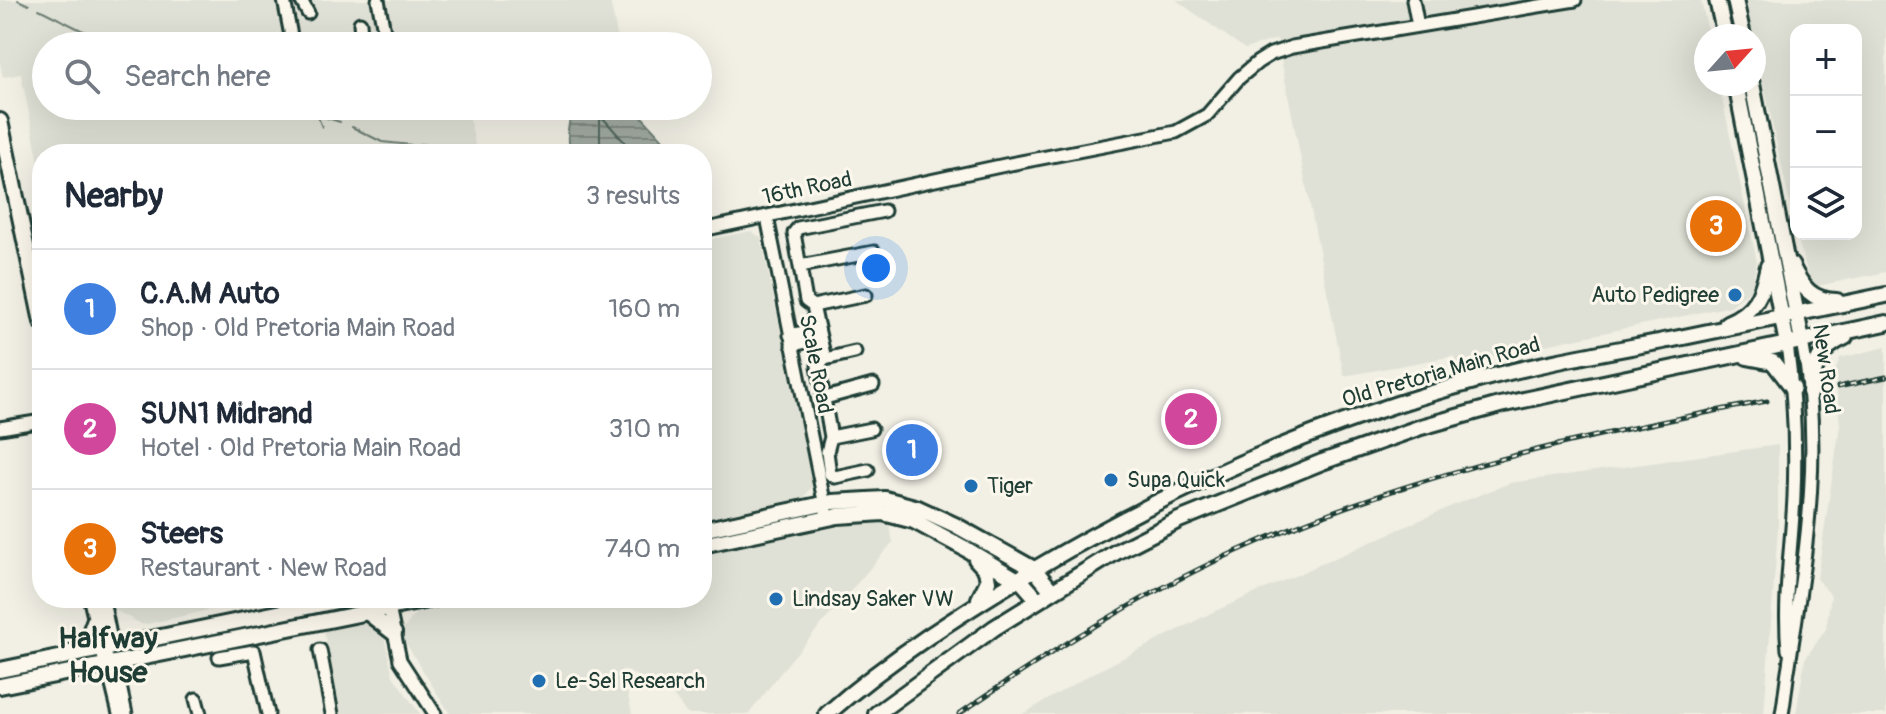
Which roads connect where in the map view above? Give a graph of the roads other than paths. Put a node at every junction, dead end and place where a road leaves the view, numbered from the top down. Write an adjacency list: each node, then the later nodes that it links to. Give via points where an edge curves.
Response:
1 (284, 0): 13 (street)
2 (301, 0): 8 (street)
3 (378, 0): 15 (street)
4 (1413, 0): 12 (street)
5 (1575, 0): 12 (street, 16th Road)
6 (1717, 0): 10 (main road)
7 (1735, 0): 11 (main road)
8 (308, 13)
9 (360, 23): 14 (street)
10 (1722, 24)
11 (1740, 24)
12 (1418, 26): 20 (street, 16th Road, via 1271,54 1247,70 1216,106 1176,132 1075,158)
13 (290, 32)
14 (361, 32)
15 (384, 32)
16 (1738, 96): 24 (main road, New Road)
17 (1754, 96): 22 (main road, New Road)
18 (0, 121): 26 (main road)
19 (884, 211): 25 (street, via 795,230)
20 (767, 217): 21 (street, 16th Road); 35 (street, Scale Road)
21 (712, 228)
22 (1782, 247): 29 (main road, via 1813,296); 31 (main road, New Road)
23 (874, 252): 25 (street)
24 (1770, 259): 31 (main road, New Road); 34 (main road, via 1762,292 1750,310)
25 (800, 266): 30 (street, via 806,301)
26 (32, 274)
27 (866, 295): 30 (street)
28 (1886, 295): 29 (main road, Old Pretoria Main Road)
29 (1867, 299): 31 (main road, Old Pretoria Main Road)
30 (813, 306): 33 (street)
31 (1789, 317): 34 (main road, Old Pretoria Main Road); 36 (main road, New Road)
32 (1882, 324): 36 (main road); 42 (main road, via 1825,348)
33 (819, 334): 35 (street); 39 (street)
34 (1697, 334): 53 (main road, Old Pretoria Main Road, via 1503,373 1364,415 1172,494)
35 (791, 340): 49 (street, Scale Road)
36 (1794, 342): 38 (main road); 41 (street, New Road); 42 (street, New Road)
37 (855, 352): 39 (street)
38 (1737, 355): 41 (main road, via 1773,362); 55 (main road, via 1544,395 1383,440 1179,520)
39 (825, 359): 43 (street, via 818,366)
40 (873, 385): 43 (street)
41 (1793, 388): 71 (street, New Road)
42 (1810, 392): 71 (street, New Road, via 1811,498)
43 (825, 398): 47 (street)
44 (32, 423): 45 (street)
45 (0, 428)
46 (871, 429): 47 (street)
47 (831, 437): 48 (street, via 827,452 832,477)
48 (868, 470)
49 (826, 511): 50 (main road); 51 (main road); 52 (main road, via 893,514); 53 (main road, via 876,498 912,506)
50 (712, 528)
51 (712, 542)
52 (966, 549): 54 (main road); 64 (main road, via 984,567 988,581 983,594)
53 (1034, 569): 54 (main road, Old Pretoria Main Road); 55 (main road)
54 (1017, 579): 56 (main road); 64 (main road, Old Pretoria Main Road)
55 (1052, 591): 56 (main road)
56 (1038, 600): 82 (main road)
57 (93, 608): 65 (main road)
58 (102, 608): 68 (main road)
59 (309, 608): 68 (main road)
60 (376, 608): 63 (main road)
61 (388, 608): 66 (street)
62 (407, 608): 66 (main road)
63 (367, 612): 66 (main road); 68 (main road)
64 (957, 617): 81 (main road, Old Pretoria Main Road)
65 (95, 618): 68 (main road); 69 (main road, via 88,638)
66 (394, 631): 80 (street, via 400,660)
67 (320, 650): 79 (street)
68 (109, 656): 69 (main road); 73 (main road); 75 (street); 76 (street)
69 (67, 657): 72 (main road)
70 (219, 657): 78 (street, via 254,651)
71 (1789, 662): 83 (street, New Road)
72 (0, 670)
73 (0, 686)
74 (196, 699): 77 (street)
75 (119, 714)
76 (126, 714)
77 (200, 714)
78 (268, 714)
79 (332, 714)
80 (435, 714)
81 (827, 714)
82 (876, 714)
83 (1782, 714)

